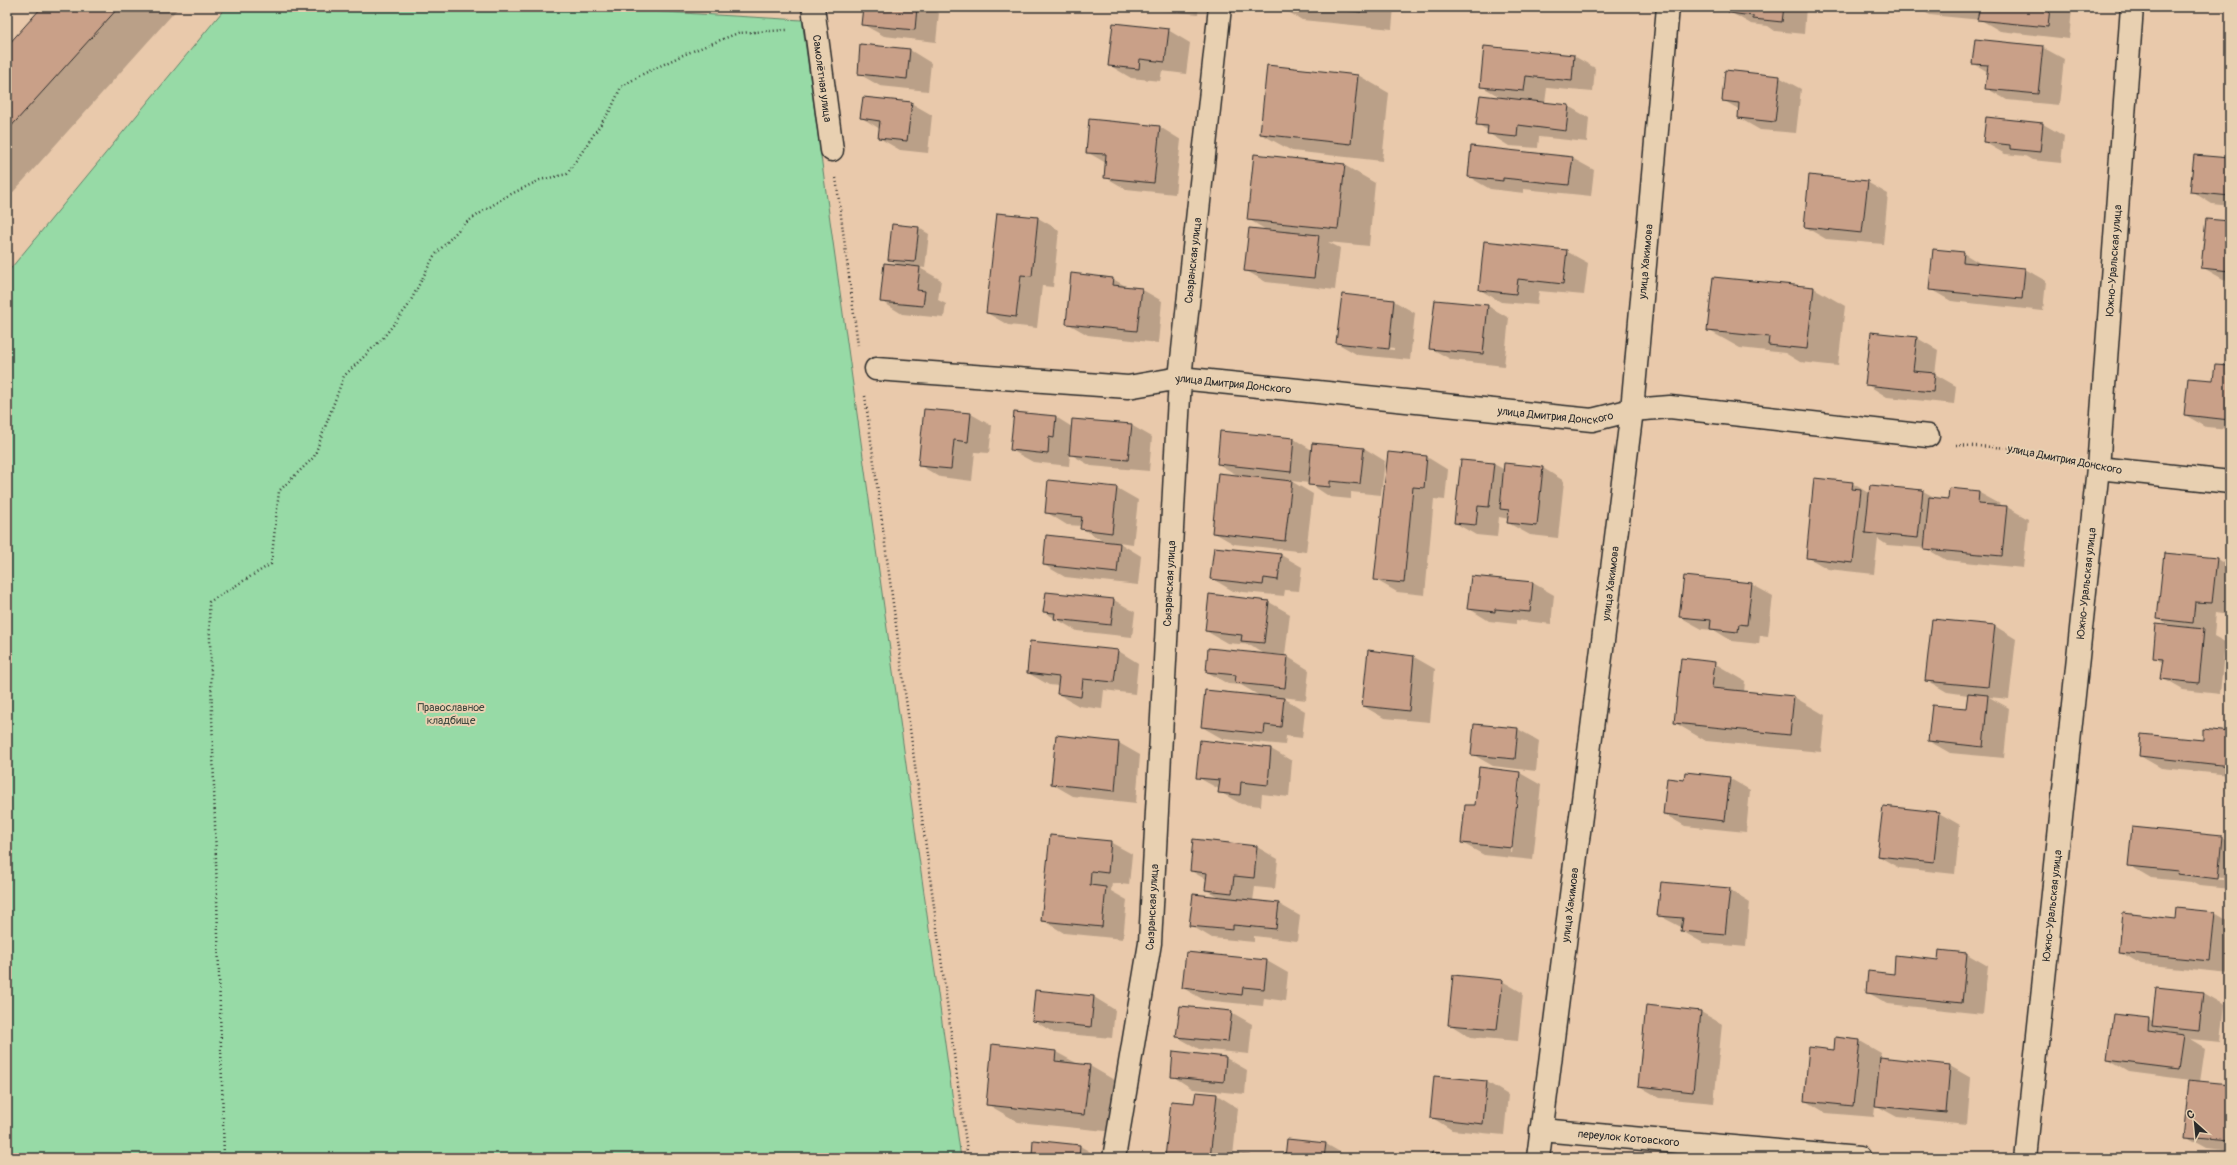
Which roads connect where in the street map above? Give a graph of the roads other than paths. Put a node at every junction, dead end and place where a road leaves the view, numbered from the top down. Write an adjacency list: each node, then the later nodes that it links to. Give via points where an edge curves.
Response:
1 (1220, 7): 7 (street, Сызранская улица)
2 (1668, 7): 8 (street, улица Хакимова)
3 (2132, 7): 10 (street, Южно-Уральская улица)
4 (814, 17): 5 (street, Самолётная улица)
5 (832, 150)
6 (876, 369): 7 (street, улица Дмитрия Донского, via 1128,386)
7 (1180, 378): 8 (street, улица Дмитрия Донского, via 1592,420); 13 (street, Сызранская улица, via 1150,943)
8 (1632, 410): 9 (street, улица Дмитрия Донского, via 1670,407); 12 (street, улица Хакимова)
9 (1928, 436)
10 (2098, 468): 11 (street, улица Дмитрия Донского); 16 (street, Южно-Уральская улица)
11 (2230, 482)
12 (1541, 1130): 14 (street, улица Хакимова); 15 (street, переулок Котовского)
13 (1114, 1158)
14 (1538, 1158)
15 (1859, 1158)
16 (2025, 1158)

